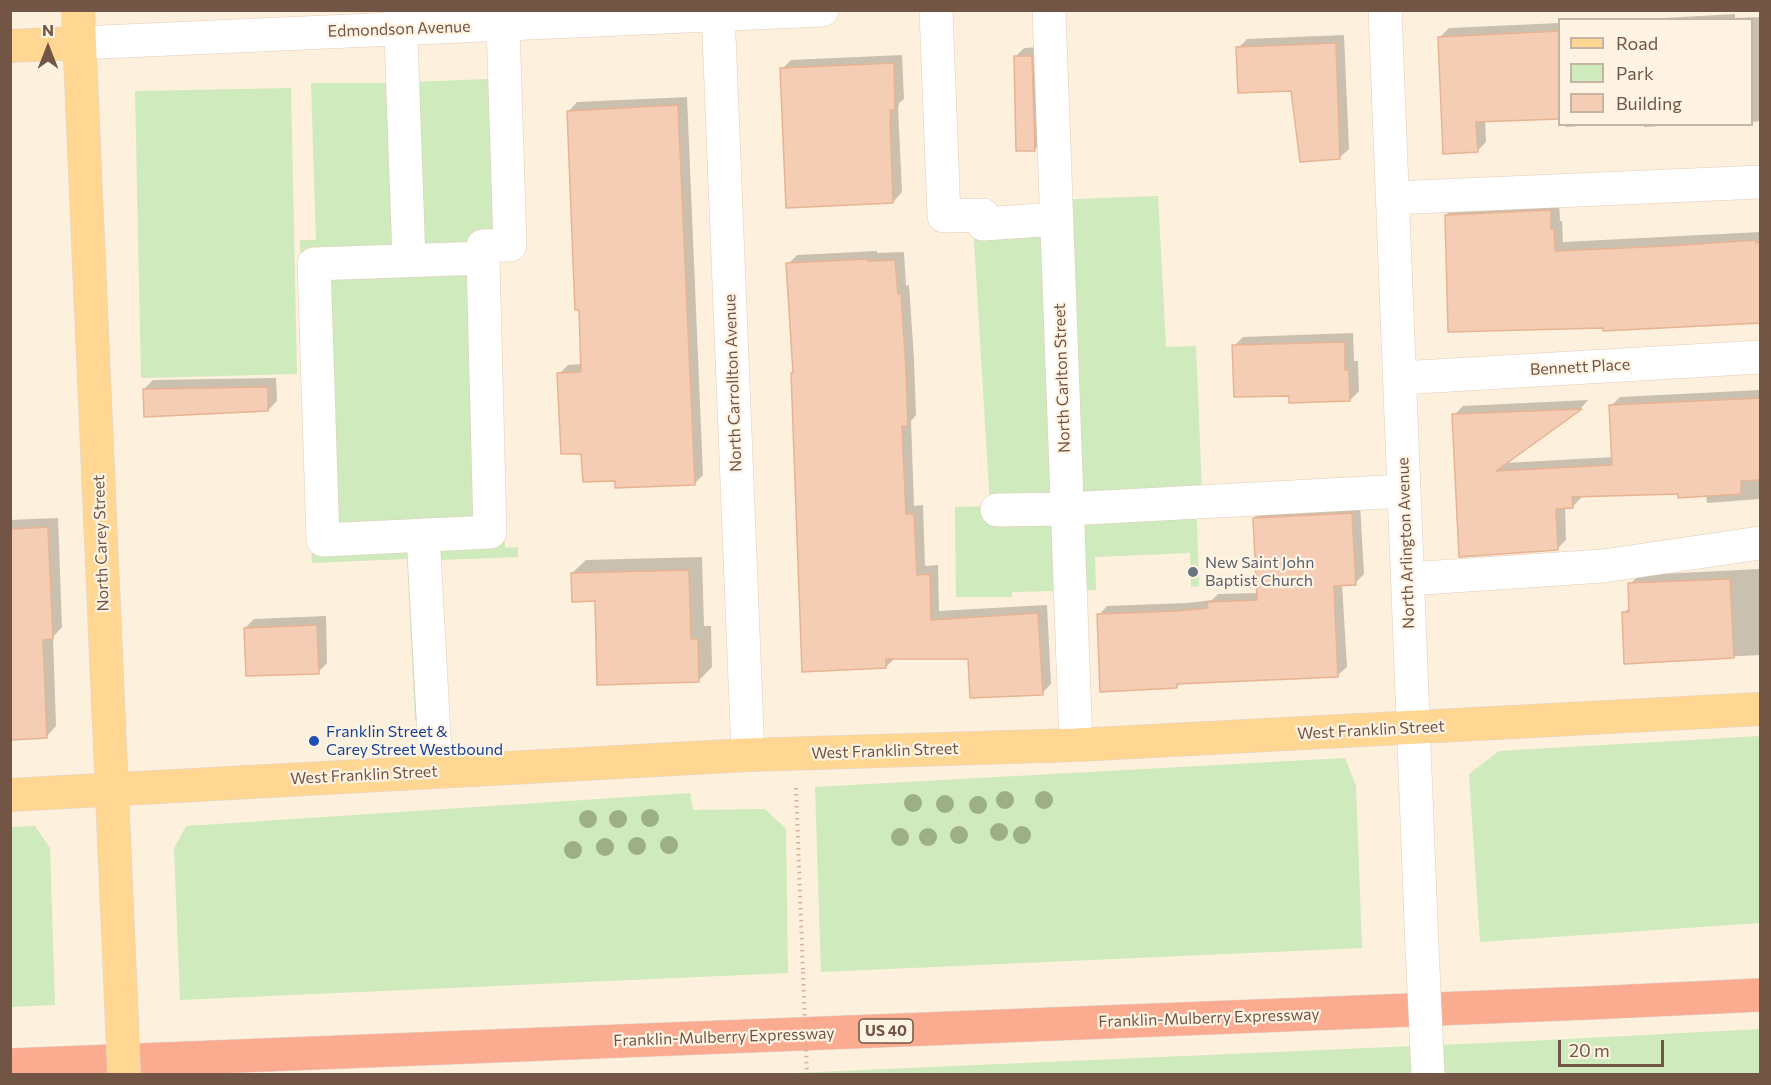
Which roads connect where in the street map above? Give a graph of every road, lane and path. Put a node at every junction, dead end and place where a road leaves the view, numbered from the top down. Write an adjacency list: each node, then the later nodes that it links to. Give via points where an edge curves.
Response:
1 (78, 10): 10 (main road, North Carey Street)
2 (822, 10): 6 (street, Edmondson Avenue)
3 (936, 10): 14 (street, via 944,216 983,215 983,224)
4 (1049, 10): 14 (street, North Carlton Street)
5 (1385, 10): 13 (street, North Arlington Avenue)
6 (718, 13): 9 (street, Edmondson Avenue); 28 (street, North Carrollton Avenue)
7 (400, 20): 8 (street, Edmondson Avenue); 9 (street, Edmondson Avenue); 16 (street)
8 (323, 21): 10 (street, Edmondson Avenue)
9 (503, 24): 15 (street, via 510,245 483,246)
10 (79, 43): 11 (main road, Edmondson Avenue); 31 (main road, North Carey Street)
11 (10, 46)
12 (1761, 182): 13 (street)
13 (1393, 198): 18 (street, North Arlington Avenue)
14 (1057, 219): 20 (street, North Carlton Street)
15 (483, 258): 16 (street); 22 (street, via 490,532)
16 (410, 260): 22 (street, via 314,264 323,540)
17 (1761, 357): 18 (street, Bennett Place)
18 (1400, 378): 19 (street, North Arlington Avenue)
19 (1404, 491): 20 (street); 24 (street, North Arlington Avenue)
20 (1067, 509): 21 (street); 27 (street, North Carlton Street)
21 (997, 510)
22 (423, 535): 29 (street)
23 (1761, 543): 24 (street, via 1603,566)
24 (1408, 579): 26 (street, North Arlington Avenue)
25 (1761, 709): 26 (main road, West Franklin Street)
26 (1414, 728): 27 (main road, West Franklin Street); 37 (street, North Arlington Avenue, bridge)
27 (1076, 745): 28 (main road, West Franklin Street)
28 (747, 755): 29 (main road, West Franklin Street)
29 (436, 771): 31 (main road, West Franklin Street)
30 (798, 779): 36 (path, bridge)
31 (112, 789): 32 (main road, West Franklin Street); 35 (main road, North Carey Street, bridge)
32 (10, 795)
33 (1761, 995): 34 (highway, Franklin-Mulberry Expressway / US 40)
34 (10, 1065)
35 (124, 1074)
36 (807, 1074)
37 (1428, 1074)

